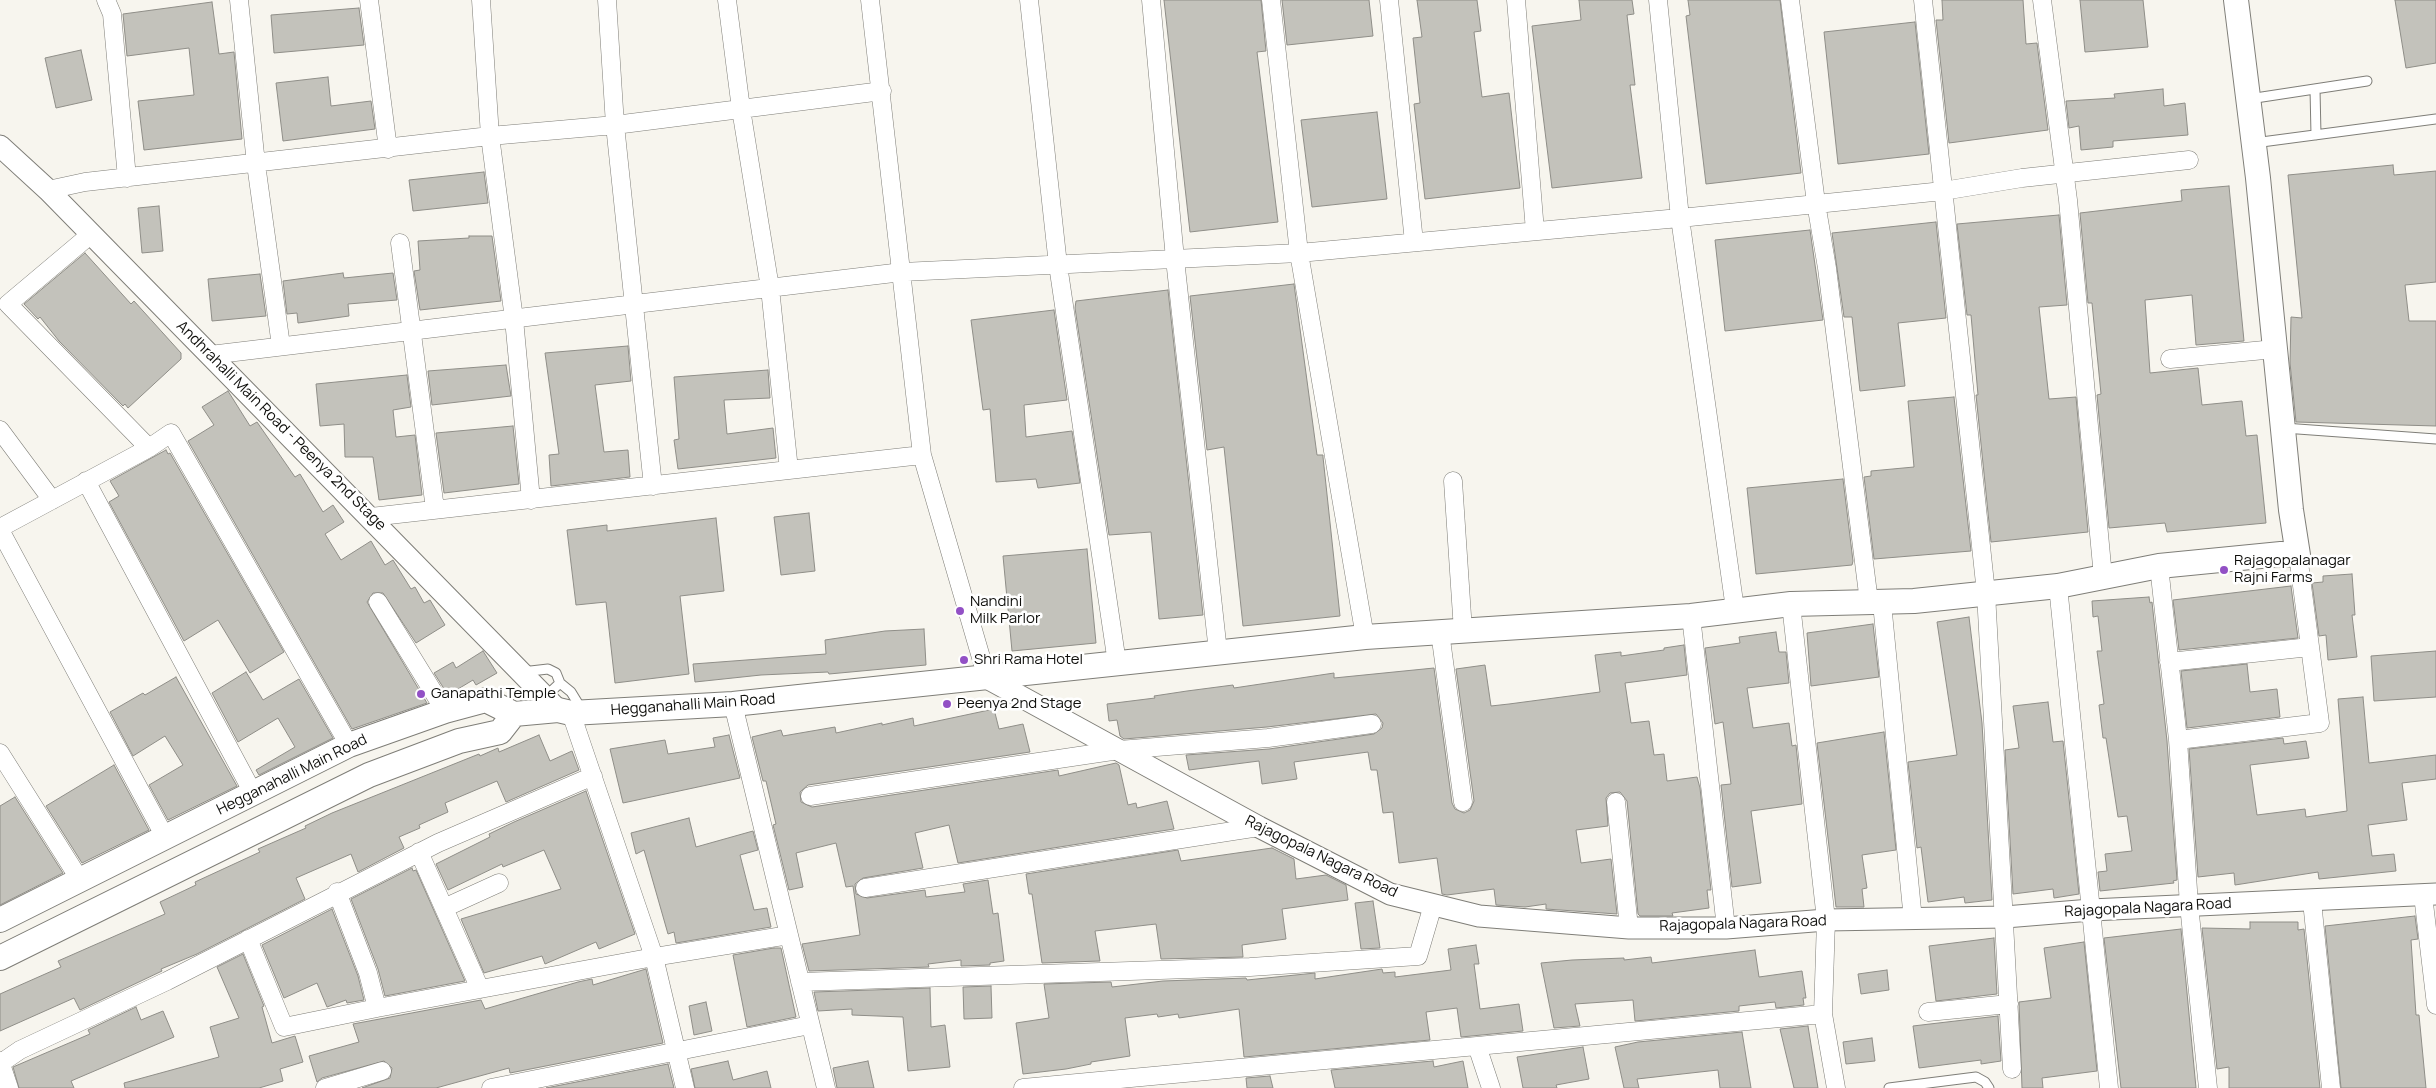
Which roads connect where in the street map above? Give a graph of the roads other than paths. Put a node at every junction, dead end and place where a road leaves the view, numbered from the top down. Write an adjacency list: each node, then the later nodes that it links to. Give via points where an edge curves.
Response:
1 (106, 0): 33 (street, via 112,14)
2 (239, 0): 31 (street)
3 (369, 0): 29 (street)
4 (480, 0): 26 (street)
5 (607, 0): 24 (street)
6 (727, 0): 22 (street)
7 (870, 0): 20 (street)
8 (1029, 0): 44 (street)
9 (1151, 0): 43 (street)
10 (1271, 0): 42 (street)
11 (1389, 0): 41 (street)
12 (1516, 0): 38 (street)
13 (1658, 0): 37 (street)
14 (1790, 0): 36 (street)
15 (1923, 0): 35 (street)
16 (2042, 0): 32 (street)
17 (2236, 0): 21 (main road)
18 (2367, 81): 19 (lane)
19 (2315, 89): 21 (lane); 25 (lane)
20 (882, 91): 22 (street); 45 (street)
21 (2249, 99): 27 (main road)
22 (741, 109): 24 (street); 46 (street)
23 (2436, 119): 25 (lane)
24 (615, 124): 26 (street); 47 (street)
25 (2316, 135): 27 (lane)
26 (490, 136): 29 (street); 49 (street)
27 (2254, 143): 52 (main road)
28 (0, 146): 34 (street, Andhrahalli Main Road - Peenya 2nd Stage)
29 (388, 149): 31 (street)
30 (2189, 160): 32 (street)
31 (256, 164): 33 (street); 51 (street)
32 (2064, 174): 35 (street); 71 (street)
33 (127, 178): 34 (street)
34 (48, 190): 39 (street, Andhrahalli Main Road - Peenya 2nd Stage)
35 (1943, 191): 36 (street); 73 (street)
36 (1816, 203): 37 (street); 75 (street)
37 (1680, 218): 38 (street); 77 (street)
38 (1535, 231): 41 (street)
39 (90, 235): 48 (street); 53 (street, Andhrahalli Main Road - Peenya 2nd Stage)
40 (400, 242): 50 (street)
41 (1414, 242): 42 (street)
42 (1299, 253): 43 (street); 81 (street)
43 (1176, 259): 44 (street); 83 (street)
44 (1058, 265): 45 (street); 85 (street)
45 (902, 272): 46 (street); 59 (street)
46 (770, 288): 47 (street); 60 (street)
47 (634, 304): 49 (street); 63 (street)
48 (4, 307): 58 (street)
49 (514, 318): 50 (street); 65 (street)
50 (412, 330): 51 (street); 66 (street)
51 (281, 346): 53 (street)
52 (2275, 349): 54 (street); 55 (main road)
53 (210, 354): 67 (street, Andhrahalli Main Road - Peenya 2nd Stage)
54 (2170, 359)
55 (2283, 428): 57 (lane); 69 (main road)
56 (0, 430): 64 (street)
57 (2436, 439)
58 (149, 448): 61 (street); 95 (street, via 172,433)
59 (922, 455): 60 (street); 87 (street)
60 (789, 470): 63 (street)
61 (86, 481): 64 (street); 99 (street)
62 (1453, 481): 79 (street)
63 (653, 486): 65 (street)
64 (52, 500): 68 (street)
65 (531, 500): 66 (street)
66 (435, 510): 67 (street)
67 (371, 518): 86 (street, Andhrahalli Main Road - Peenya 2nd Stage)
68 (0, 529): 104 (street)
69 (2298, 555): 70 (main road, Hegganahalli Main Road); 82 (street)
70 (2159, 566): 71 (main road, Hegganahalli Main Road); 84 (street)
71 (2103, 577): 72 (main road, Hegganahalli Main Road)
72 (2058, 586): 73 (main road, Hegganahalli Main Road); 115 (street)
73 (1986, 593): 75 (main road, Hegganahalli Main Road); 116 (street)
74 (378, 602): 91 (street)
75 (1876, 603): 76 (main road, Hegganahalli Main Road); 119 (street)
76 (1791, 604): 77 (main road, Hegganahalli Main Road); 118 (street)
77 (1735, 609): 78 (main road, Hegganahalli Main Road)
78 (1691, 616): 79 (main road, Hegganahalli Main Road); 121 (street)
79 (1463, 631): 80 (main road, Hegganahalli Main Road)
80 (1440, 632): 81 (main road, Hegganahalli Main Road); 101 (street)
81 (1364, 638): 83 (main road, Hegganahalli Main Road)
82 (2310, 647): 84 (street); 94 (street, via 2320,723)
83 (1218, 652): 85 (main road, Hegganahalli Main Road)
84 (2169, 662): 94 (street)
85 (1117, 663): 87 (main road, Hegganahalli Main Road)
86 (520, 672): 88 (lane, via 552,669); 90 (street, Andhrahalli Main Road - Peenya 2nd Stage)
87 (987, 678): 89 (main road, Hegganahalli Main Road); 96 (street, Rajagopala Nagara Road)
88 (560, 682): 90 (lane); 90 (lane, via 571,692)
89 (733, 704): 90 (main road, Hegganahalli Main Road); 122 (street)
90 (564, 708): 92 (main road, Hegganahalli Main Road); 98 (street)
91 (445, 711): 92 (main road, Hegganahalli Main Road, via 486,700); 95 (main road, Hegganahalli Main Road)
92 (514, 714): 125 (main road, via 500,732 459,741 368,774)
93 (1372, 724): 96 (street, via 1268,738)
94 (2178, 740): 113 (street)
95 (349, 745): 99 (main road, Hegganahalli Main Road)
96 (1119, 750): 100 (street); 103 (street, Rajagopala Nagara Road)
97 (0, 753): 106 (street)
98 (592, 776): 105 (street); 124 (street)
99 (253, 793): 104 (main road, Hegganahalli Main Road)
100 (810, 796)
101 (1463, 802)
102 (1616, 802): 120 (street)
103 (1259, 827): 108 (street); 112 (street, Rajagopala Nagara Road, via 1390,894)
104 (165, 837): 106 (main road, Hegganahalli Main Road)
105 (419, 852): 109 (street); 114 (street)
106 (80, 880): 117 (main road, Hegganahalli Main Road)
107 (499, 883): 114 (street)
108 (865, 888)
109 (337, 892): 123 (street); 130 (street, via 368,973)
110 (2430, 895): 111 (street, Rajagopala Nagara Road); 129 (street)
111 (2312, 901): 113 (street, Rajagopala Nagara Road); 151 (street)
112 (1433, 905): 120 (street, Rajagopala Nagara Road, via 1479,916); 126 (street, via 1418,956 1250,967)
113 (2189, 905): 115 (street, Rajagopala Nagara Road); 150 (street)
114 (444, 908): 127 (street)
115 (2091, 910): 116 (street, Rajagopala Nagara Road); 149 (street)
116 (2005, 917): 119 (street, Rajagopala Nagara Road); 128 (street)
117 (0, 920)
118 (1826, 920): 119 (street, Rajagopala Nagara Road); 121 (street, Rajagopala Nagara Road); 132 (street)
119 (1913, 920)
120 (1629, 928): 121 (street, Rajagopala Nagara Road)
121 (1726, 928)
122 (789, 935): 124 (street); 126 (street)
123 (248, 939): 130 (street, via 284,1027); 136 (street)
124 (654, 957): 127 (street); 135 (street)
125 (0, 958)
126 (800, 982): 133 (street)
127 (480, 989): 130 (street)
128 (2009, 1004): 131 (street); 137 (street)
129 (2436, 1006)
130 (377, 1008)
131 (1928, 1012)
132 (1823, 1014): 134 (street); 146 (street)
133 (810, 1025): 135 (street); 143 (street)
134 (1477, 1046): 144 (street); 145 (street)
135 (675, 1050): 141 (street); 142 (street)
136 (0, 1062): 139 (street)
137 (2012, 1069)
138 (382, 1070): 140 (street)
139 (8, 1088)
140 (325, 1088)
141 (491, 1088)
142 (685, 1088)
143 (826, 1088)
144 (1023, 1088)
145 (1490, 1088)
146 (1836, 1088)
147 (1889, 1088): 148 (lane, via 1976,1077)
148 (1989, 1088)
149 (2109, 1088)
150 (2208, 1088)
151 (2331, 1088)

